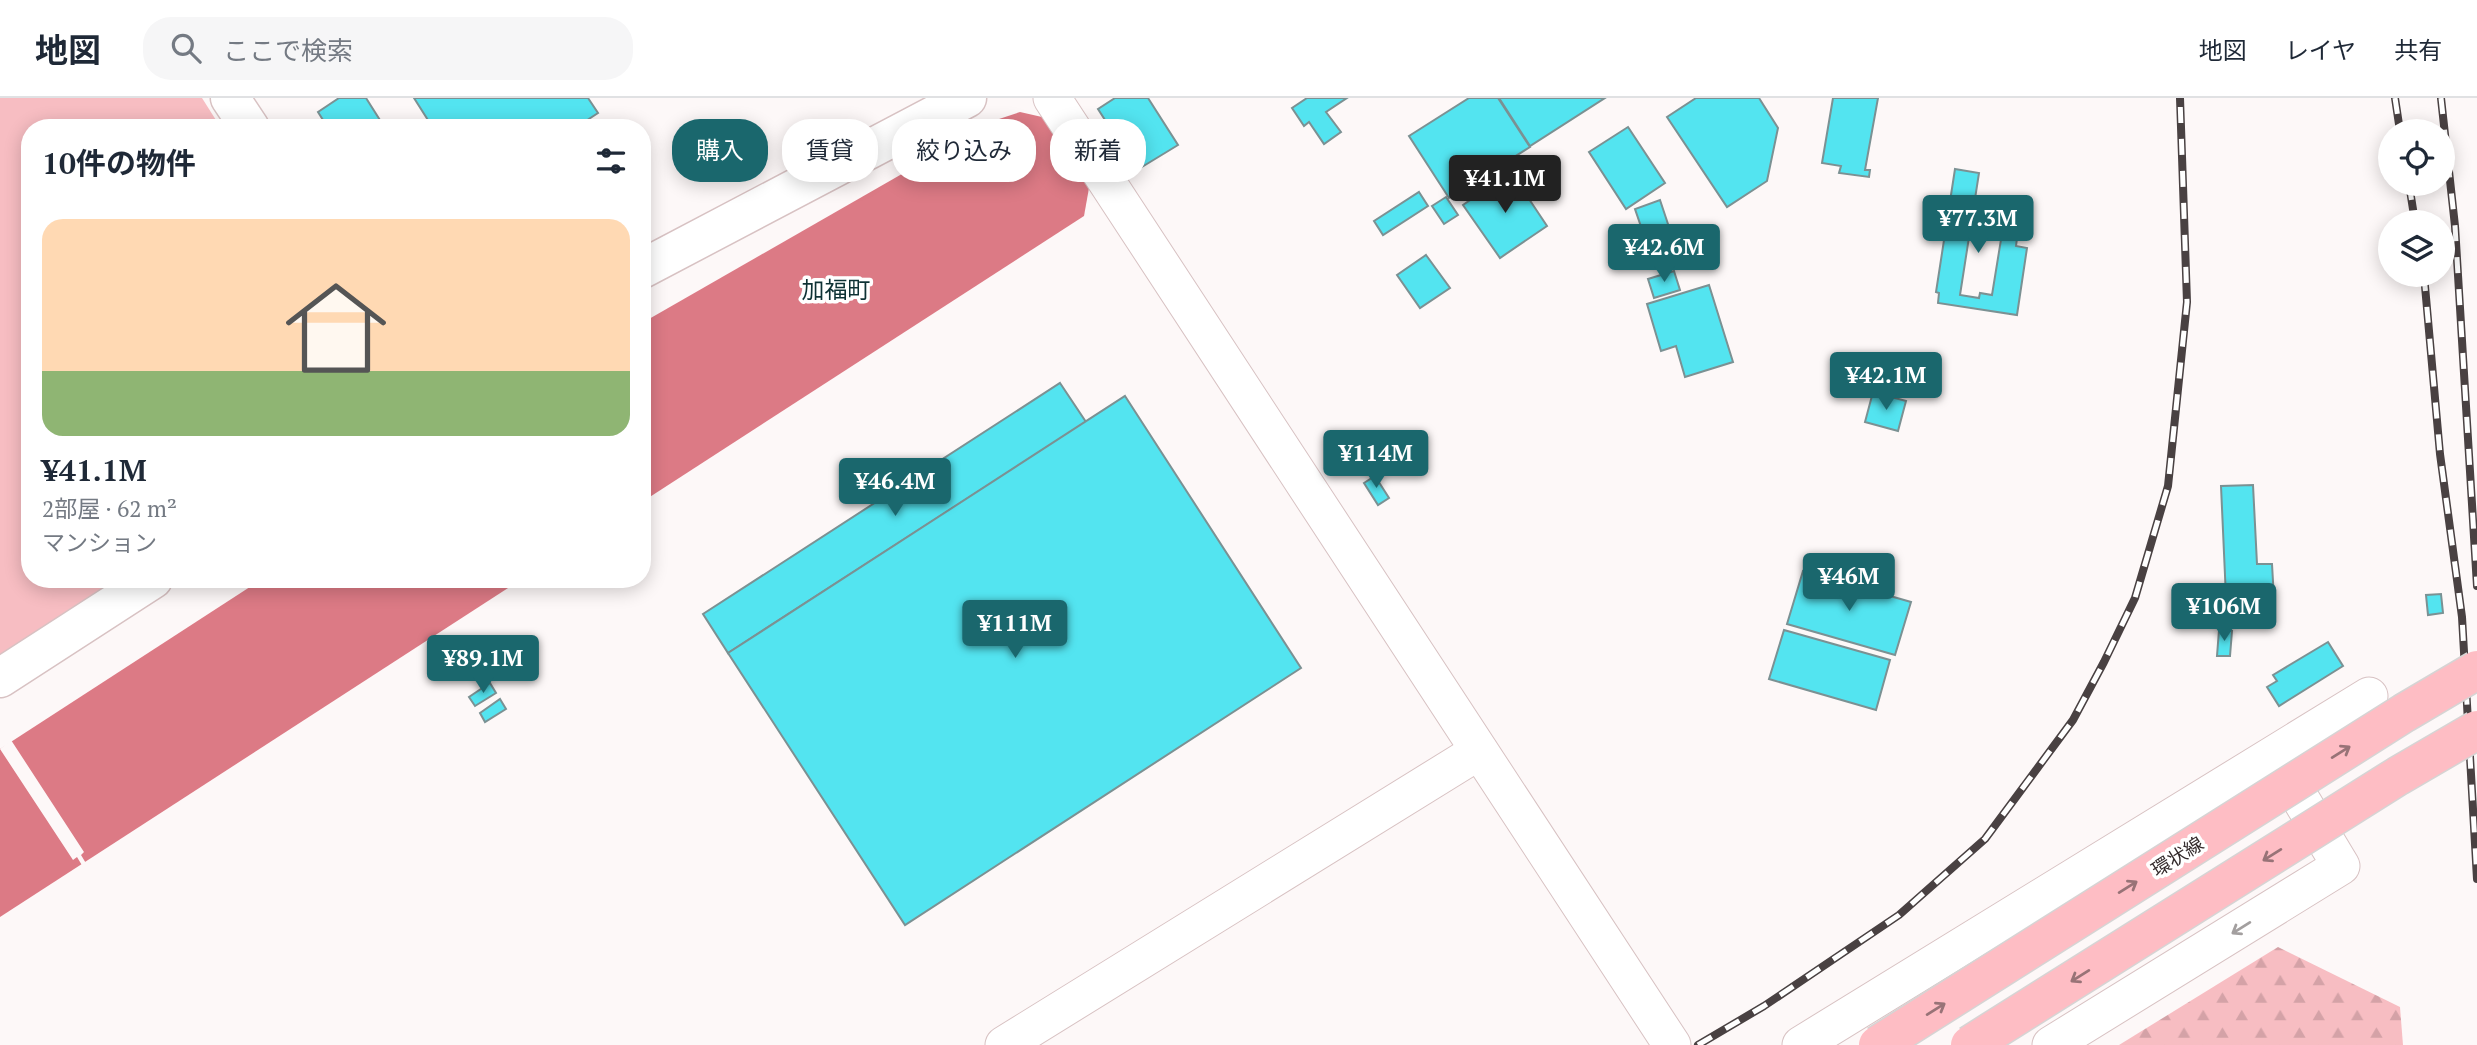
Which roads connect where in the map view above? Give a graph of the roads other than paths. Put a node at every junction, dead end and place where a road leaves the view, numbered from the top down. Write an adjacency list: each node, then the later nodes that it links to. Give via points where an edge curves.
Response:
1 (230, 98): 4 (street)
2 (967, 98): 5 (street)
3 (1052, 98): 11 (street)
4 (244, 119)
5 (651, 264)
6 (139, 588): 8 (street)
7 (2477, 670): 16 (main road, 環状線, one-way to 7, bridge)
8 (0, 678)
9 (2369, 695): 12 (street)
10 (2477, 730): 17 (main road, one-way to 17, bridge)
11 (1479, 751): 13 (street); 14 (street)
12 (2273, 754): 15 (street); 18 (street, one-way to 18, via 2341,866)
13 (1004, 1045)
14 (1672, 1045)
15 (1801, 1045)
16 (1878, 1045)
17 (1970, 1045)
18 (2051, 1045)

